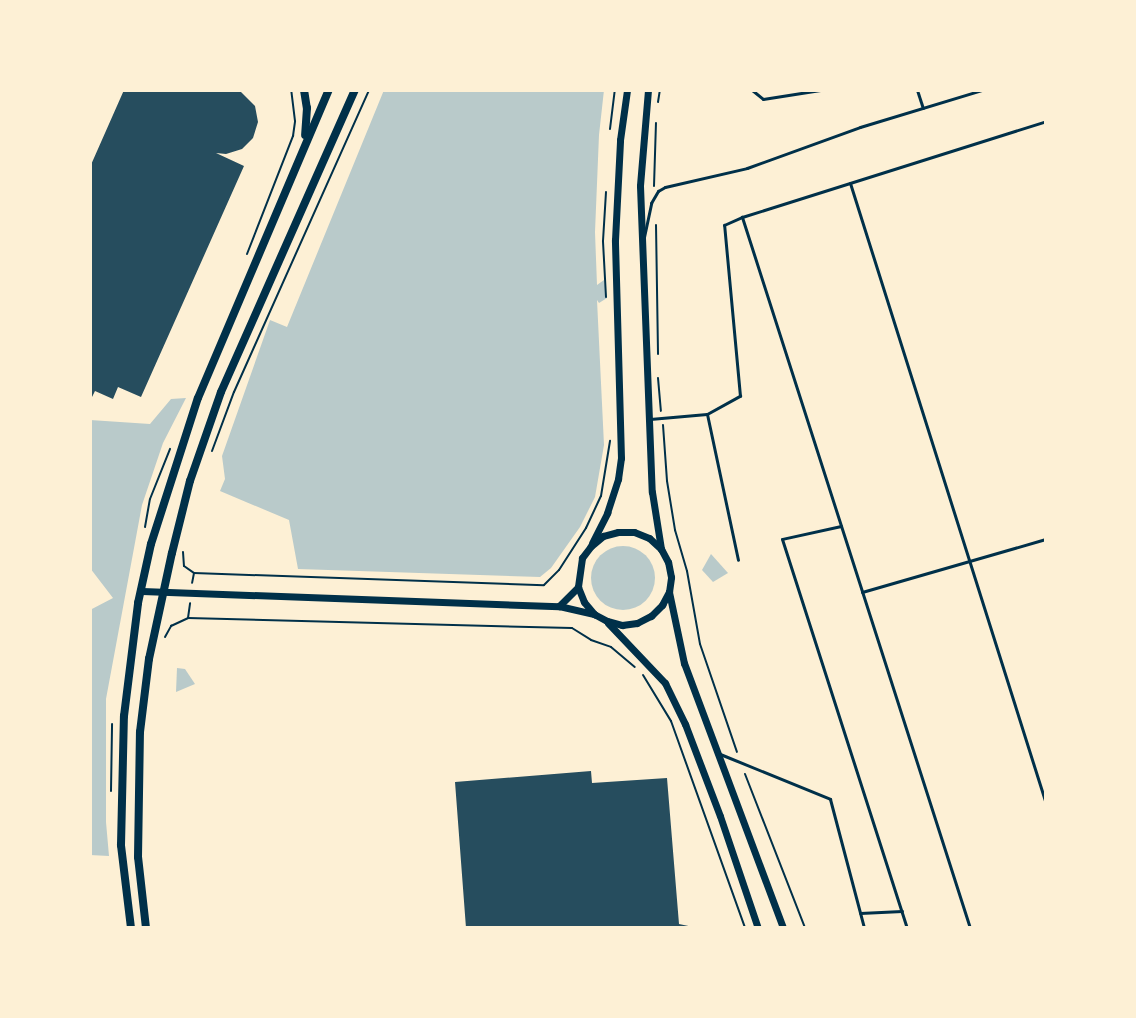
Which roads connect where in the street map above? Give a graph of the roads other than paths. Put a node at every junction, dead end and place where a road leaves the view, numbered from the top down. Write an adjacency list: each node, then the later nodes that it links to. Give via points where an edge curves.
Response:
1 (304, 90): 12 (main road)
2 (329, 90): 12 (main road)
3 (355, 90): 26 (main road, via 221,392 190,481)
4 (627, 90): 20 (street, via 615,240 621,458 607,513)
5 (648, 90): 15 (street, via 640,186)
6 (752, 90): 7 (lane, via 763,99)
7 (820, 90)
8 (917, 90): 10 (lane)
9 (982, 90): 10 (lane)
10 (923, 108): 15 (lane, via 860,126 747,168 665,187 654,197)
11 (1046, 121): 13 (lane)
12 (304, 142): 25 (main road, via 198,398 151,544)
13 (850, 183): 14 (lane); 23 (lane)
14 (742, 217): 16 (lane, via 724,225 740,396); 18 (lane)
15 (643, 241): 17 (street)
16 (707, 414): 17 (lane); 22 (lane)
17 (649, 420): 21 (street, via 653,503)
18 (841, 526): 28 (lane); 34 (lane, via 782,539)
19 (1046, 539): 23 (lane)
20 (591, 546): 21 (street, via 603,536 634,532); 24 (street, via 582,558)
21 (661, 549): 27 (street, via 671,577)
22 (738, 560)
23 (968, 561): 28 (lane); 33 (lane)
24 (578, 587): 29 (street); 30 (street)
25 (142, 591): 26 (street); 36 (main road, via 124,716 121,787 121,845)
26 (163, 592): 29 (street); 37 (main road, via 140,732 138,857)
27 (669, 592): 31 (street, via 651,616 637,623); 32 (street, via 684,663)
28 (862, 592): 42 (lane)
29 (559, 606): 30 (street)
30 (594, 614): 31 (street)
31 (607, 621): 38 (street, via 665,683 720,816)
32 (720, 754): 35 (lane, via 830,799); 39 (street)
33 (1046, 804)
34 (902, 911): 35 (lane); 41 (lane)
35 (860, 913): 40 (lane)
36 (131, 928)
37 (146, 928)
38 (758, 928)
39 (783, 928)
40 (864, 928)
41 (907, 928)
42 (970, 928)

